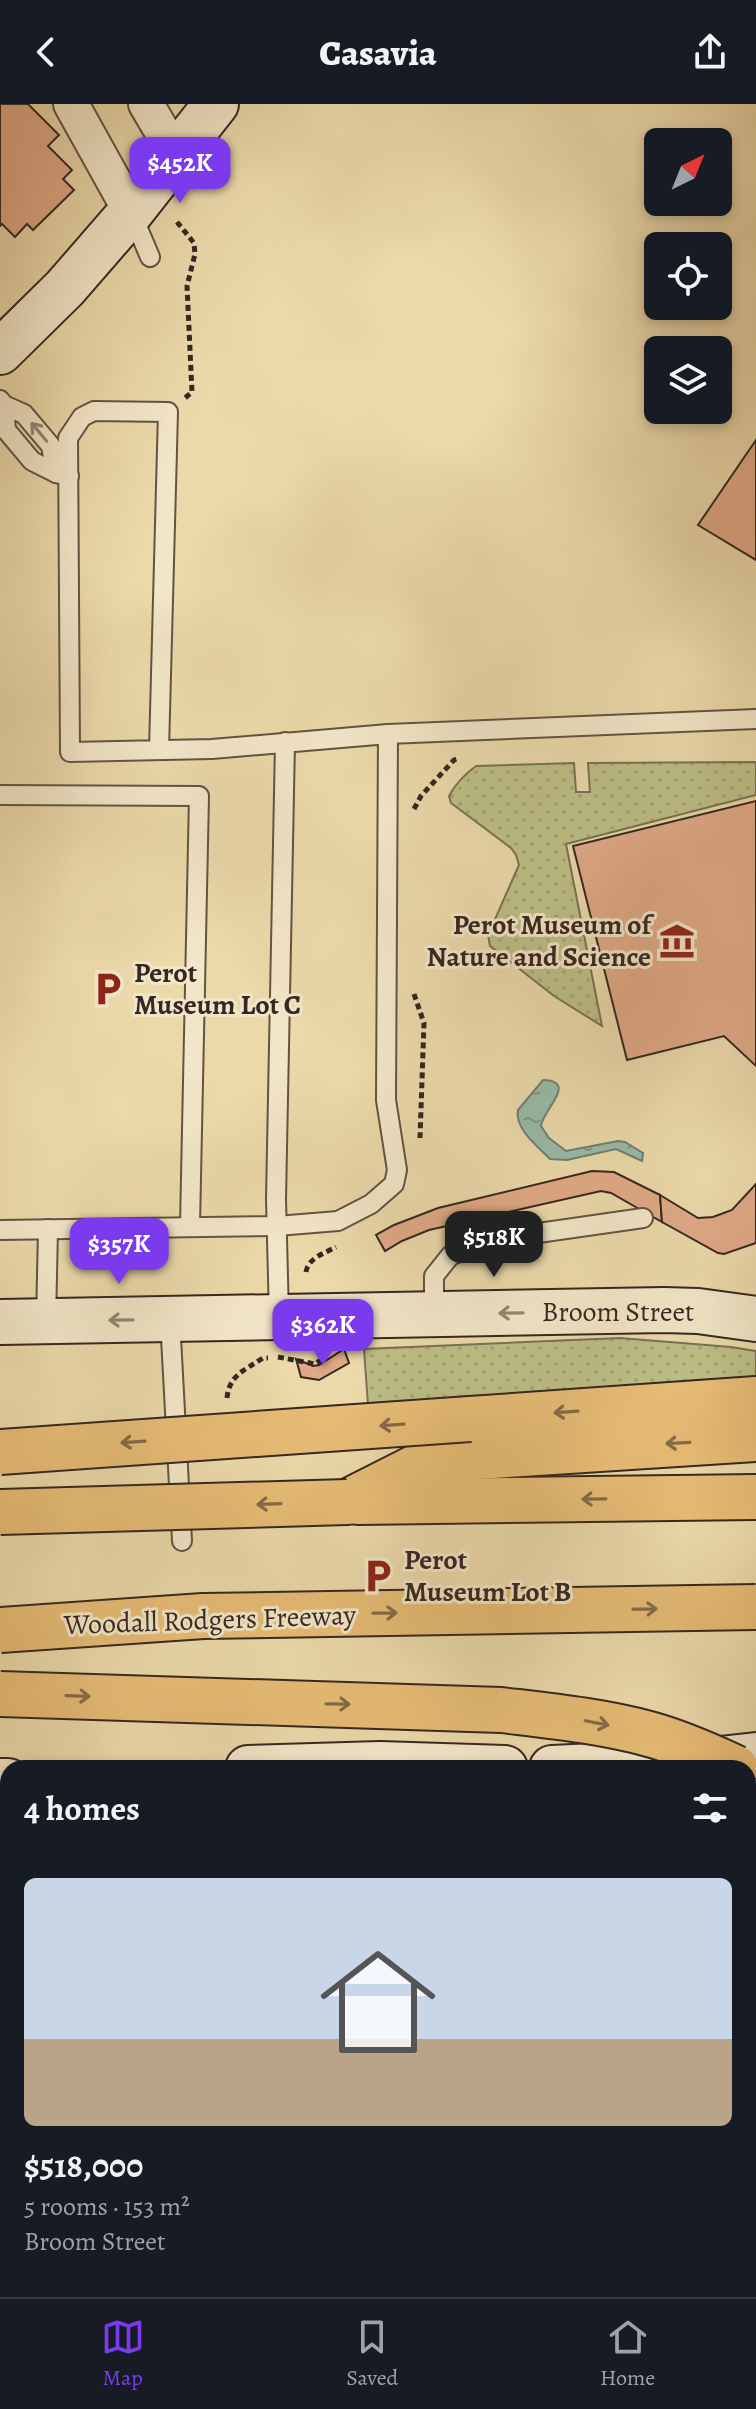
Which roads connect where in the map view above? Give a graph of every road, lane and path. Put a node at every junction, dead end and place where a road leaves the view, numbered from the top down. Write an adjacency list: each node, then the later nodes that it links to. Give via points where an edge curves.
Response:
1 (71, 104): 5 (street)
2 (146, 104): 4 (street)
3 (216, 104): 4 (main road)
4 (176, 155): 5 (main road)
5 (131, 212): 7 (lane); 8 (main road)
6 (177, 222): 10 (path, via 194,243 195,254 187,286 192,392)
7 (150, 257)
8 (0, 352)
9 (2, 402): 11 (lane, via 24,414 51,446)
10 (168, 412): 11 (lane, via 94,411 82,417 68,438); 15 (lane)
11 (62, 474): 15 (lane, via 70,752)
12 (756, 719): 13 (lane)
13 (388, 734): 14 (lane); 19 (lane, via 386,1100 397,1170 394,1184 371,1204 338,1221)
14 (285, 742): 15 (lane); 19 (lane)
15 (159, 750)
16 (0, 795): 18 (lane, via 199,796)
17 (643, 1218): 24 (lane, via 483,1241 450,1256 434,1276)
18 (190, 1225): 19 (lane); 20 (lane)
19 (277, 1226): 25 (lane)
20 (48, 1229): 21 (lane); 28 (lane)
21 (0, 1230)
22 (345, 1242): 23 (path, via 310,1261)
23 (306, 1276)
24 (434, 1314): 25 (main road, Broom Street); 27 (main road, Broom Street, one-way to 24, via 664,1310)
25 (279, 1317): 26 (main road, Broom Street)
26 (170, 1319): 28 (main road, Broom Street, one-way to 28); 37 (lane)
27 (756, 1319)
28 (14, 1324)
29 (326, 1348): 31 (path, via 324,1358 315,1364 263,1358 232,1379)
30 (756, 1399): 33 (highway, one-way to 33, bridge)
31 (226, 1409)
32 (756, 1439): 35 (highway, one-way to 35, via 430,1460)
33 (0, 1452)
34 (756, 1497): 35 (highway, one-way to 35)
35 (347, 1502): 36 (highway, one-way to 36, bridge)
36 (0, 1512)
37 (182, 1541)
38 (756, 1607): 39 (highway, Woodall Rodgers Freeway, one-way to 38, bridge, via 203,1616)
39 (0, 1630)
40 (0, 1694): 42 (highway, one-way to 42, bridge, via 501,1710 649,1734 698,1751)
41 (756, 1755): 43 (main road)
42 (707, 1760)
43 (736, 1760)

